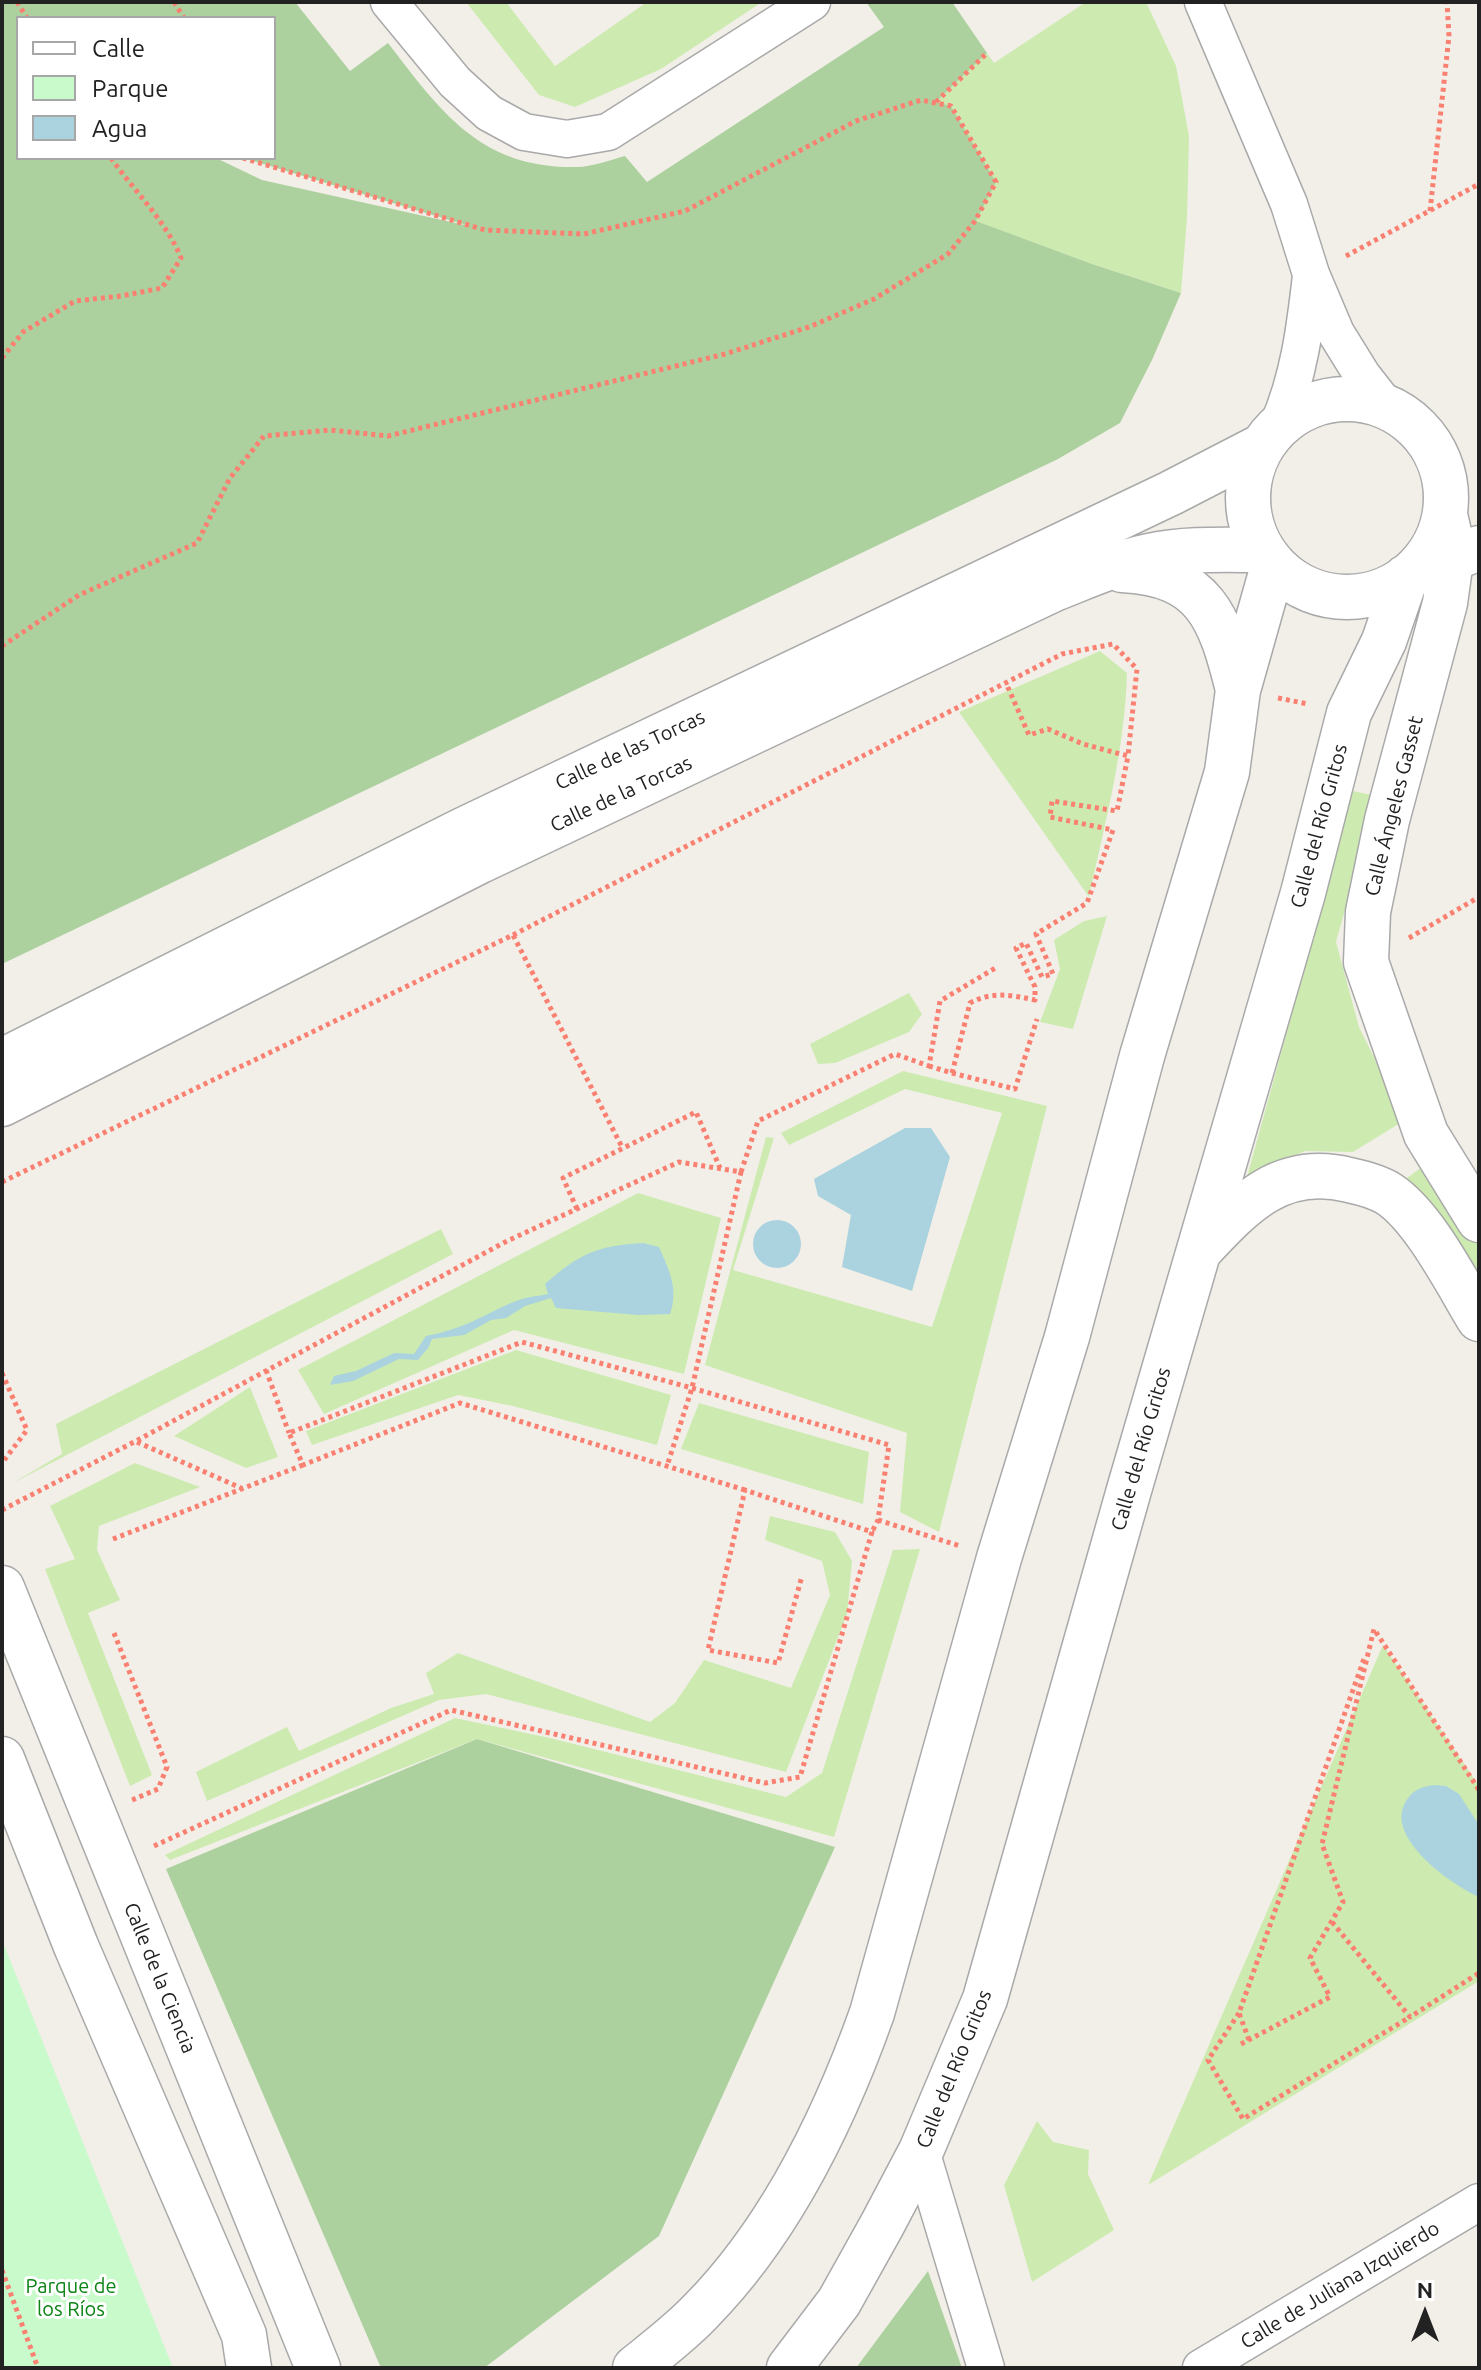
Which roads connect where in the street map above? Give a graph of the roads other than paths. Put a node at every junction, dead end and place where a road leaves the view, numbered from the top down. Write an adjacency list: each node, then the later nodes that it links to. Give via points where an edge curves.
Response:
1 (389, 2): 2 (street, via 455,82 489,113 524,132 567,139 608,132)
2 (812, 2)
3 (1203, 2): 4 (street, via 1289,204)
4 (1311, 274): 5 (street, via 1336,333); 6 (street, via 1292,393)
5 (1387, 407): 6 (street, via 1330,400 1311,405); 7 (street, via 1428,441)
6 (1270, 436): 9 (street, via 1254,460 1247,490 1250,522); 13 (street, Calle de las Torcas, via 1171,493 463,830)
7 (1456, 490): 8 (street, Calle Ángeles Gasset, via 1450,537); 11 (street, via 1430,552)
8 (1465, 554): 11 (street); 15 (street, Calle Ángeles Gasset, via 1445,603 1384,836 1368,912 1366,962 1426,1134)
9 (1268, 558): 10 (street, Calle de la Torcas, via 1174,553); 11 (street, via 1289,579 1327,596 1368,595); 12 (street)
10 (1105, 570): 12 (street, via 1151,572 1192,592 1226,641); 14 (street, Calle de la Torcas, via 1054,589 480,861)
11 (1406, 577): 16 (street, Calle del Río Gritos, via 1384,641 1349,713 1303,893)
12 (1238, 690): 24 (street, via 1227,772 847,2085 805,2169 765,2232 700,2312)
13 (2, 1061)
14 (2, 1104)
15 (1479, 1220)
16 (1198, 1253): 17 (street, via 1259,1193 1293,1178 1367,1184 1390,1195 1423,1230); 20 (street, Calle del Río Gritos, via 985,1999)
17 (1479, 1319)
18 (2, 1588): 23 (street, Calle de la Ciencia)
19 (2, 1759): 22 (street, via 76,1946 244,2335)
20 (921, 2151): 25 (street, Calle del Río Gritos, via 839,2302); 26 (street)
21 (1479, 2202): 27 (street, Calle de Juliana Izquierdo)
22 (249, 2368)
23 (318, 2368)
24 (635, 2368)
25 (789, 2368)
26 (986, 2368)
27 (1201, 2368)

